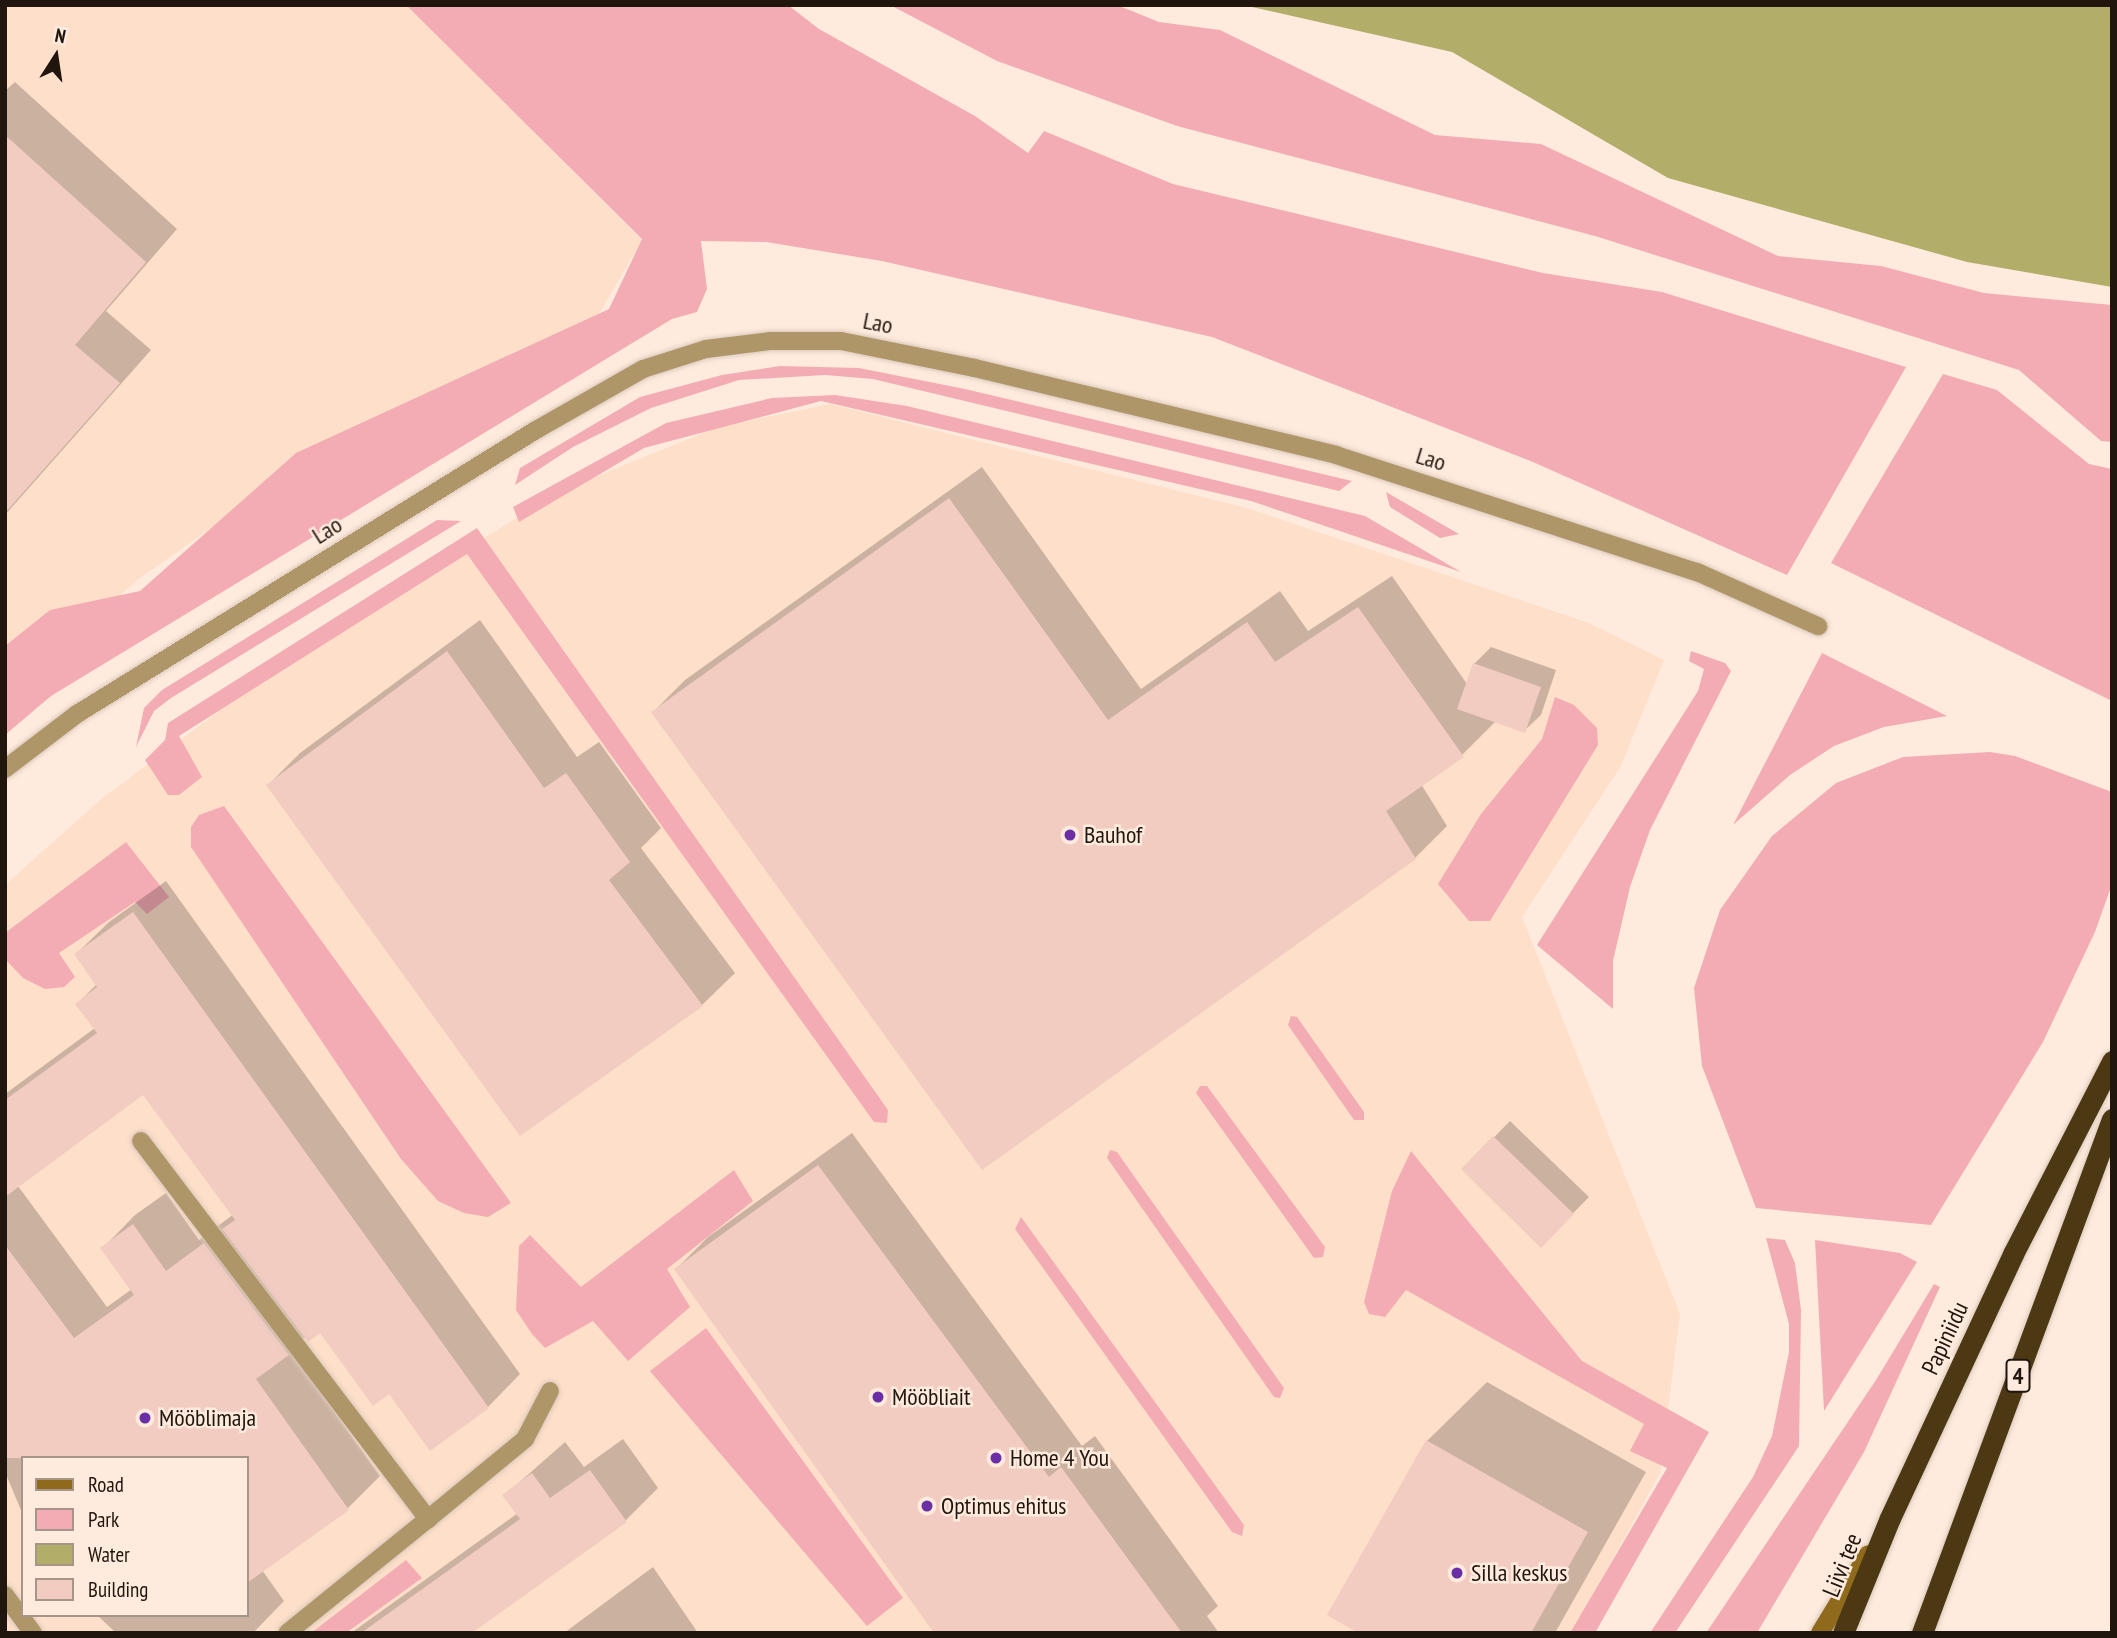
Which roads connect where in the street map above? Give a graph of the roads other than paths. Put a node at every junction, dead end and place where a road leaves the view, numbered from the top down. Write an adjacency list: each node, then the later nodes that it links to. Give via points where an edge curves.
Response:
1 (1818, 626): 2 (street, Lao, via 1696,572 1336,455 975,368 841,341 770,341 706,349 643,369 536,430 88,707)
2 (5, 769)
3 (2112, 1061): 7 (highway, Papiniidu / 4, via 2013,1254)
4 (2112, 1119): 16 (highway, 4)
5 (141, 1142): 8 (street)
6 (550, 1391): 8 (street, via 525,1439)
7 (1889, 1518): 14 (main road, Papiniidu); 15 (highway, Liivi tee / 4)
8 (428, 1519): 13 (street)
9 (5, 1595): 11 (street)
10 (21, 1617): 12 (street)
11 (21, 1617)
12 (33, 1633)
13 (287, 1633)
14 (1820, 1633)
15 (1843, 1633)
16 (1922, 1633)

